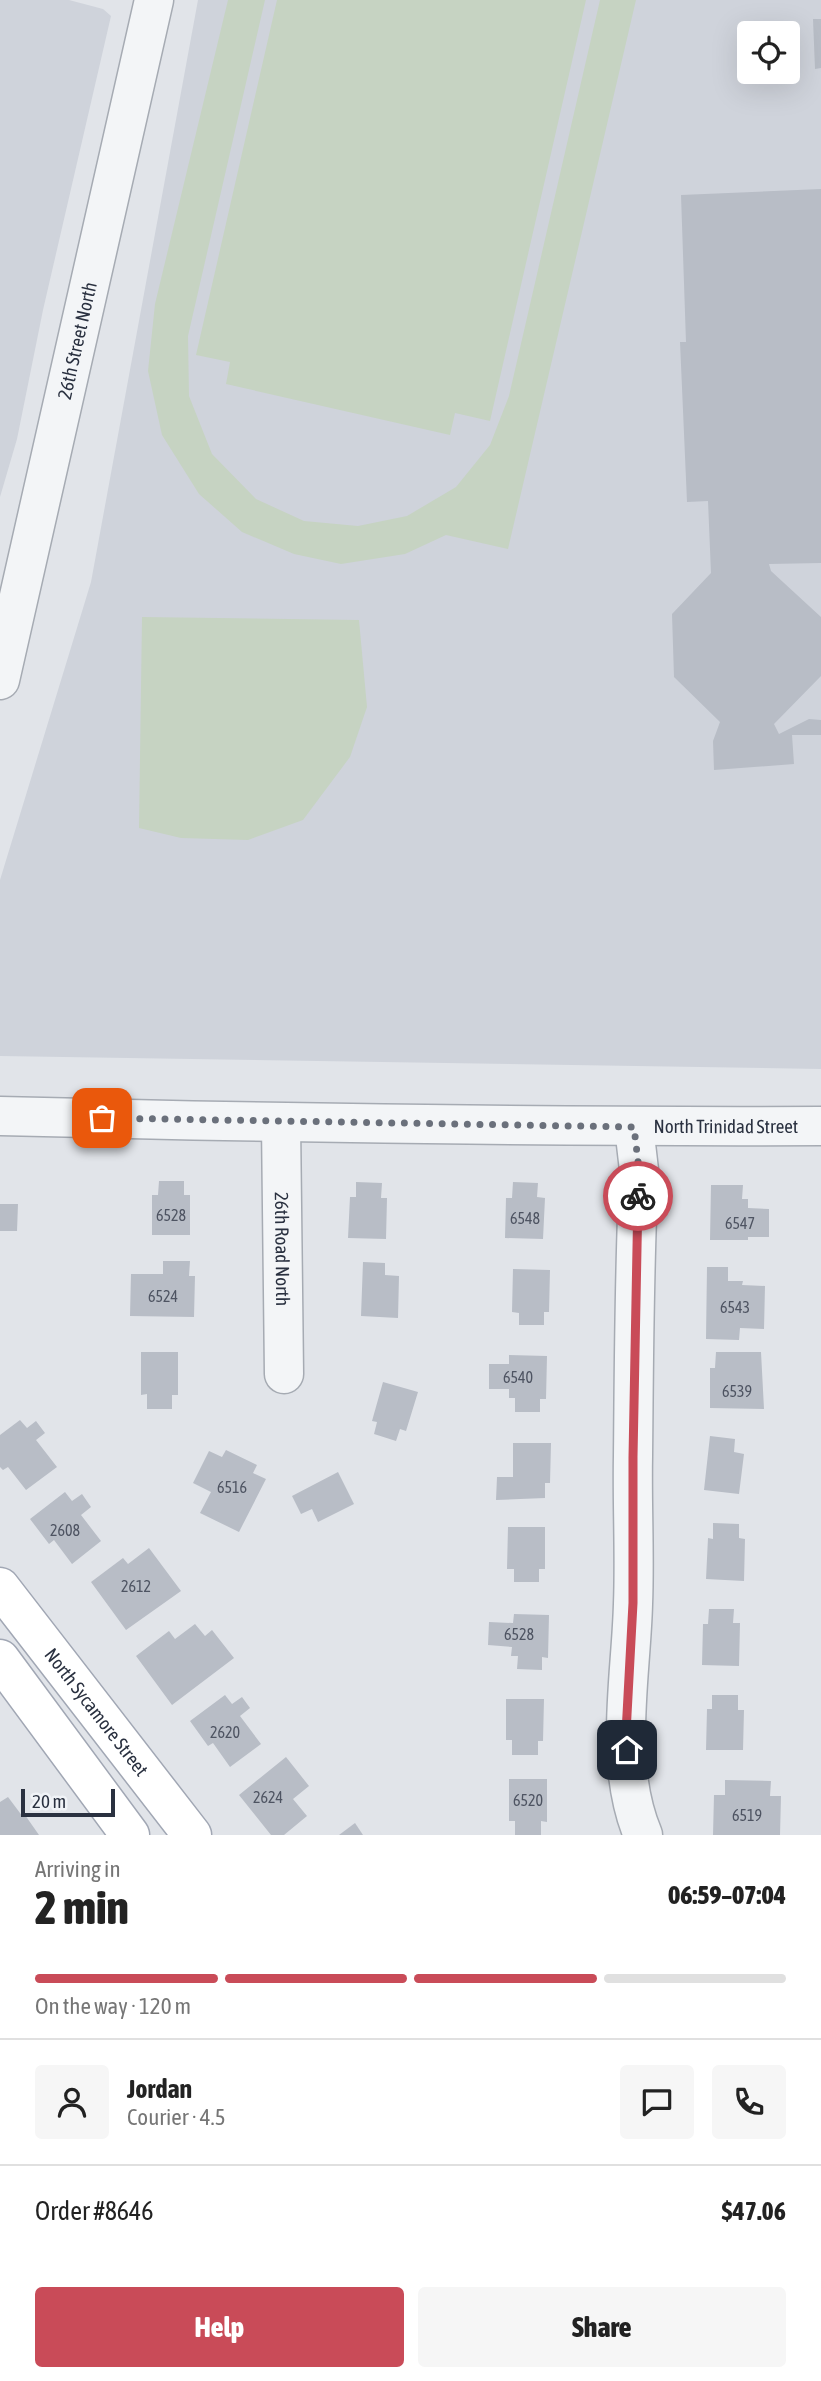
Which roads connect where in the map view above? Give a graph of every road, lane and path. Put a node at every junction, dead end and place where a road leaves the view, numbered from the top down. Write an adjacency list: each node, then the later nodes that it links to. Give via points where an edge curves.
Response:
1 (154, 0): 2 (street, 26th Street North)
2 (0, 680)
3 (0, 1116): 4 (street, North Trinidad Street)
4 (281, 1123): 6 (street, North Trinidad Street); 7 (street, 26th Road North)
5 (821, 1126): 6 (street, North Trinidad Street)
6 (634, 1127): 12 (street, via 639,1170 633,1603 626,1733 631,1792)
7 (284, 1374)
8 (0, 1587): 11 (main road, North Sycamore Street)
9 (0, 1659): 10 (main road)
10 (130, 1835)
11 (192, 1835)
12 (643, 1835)

